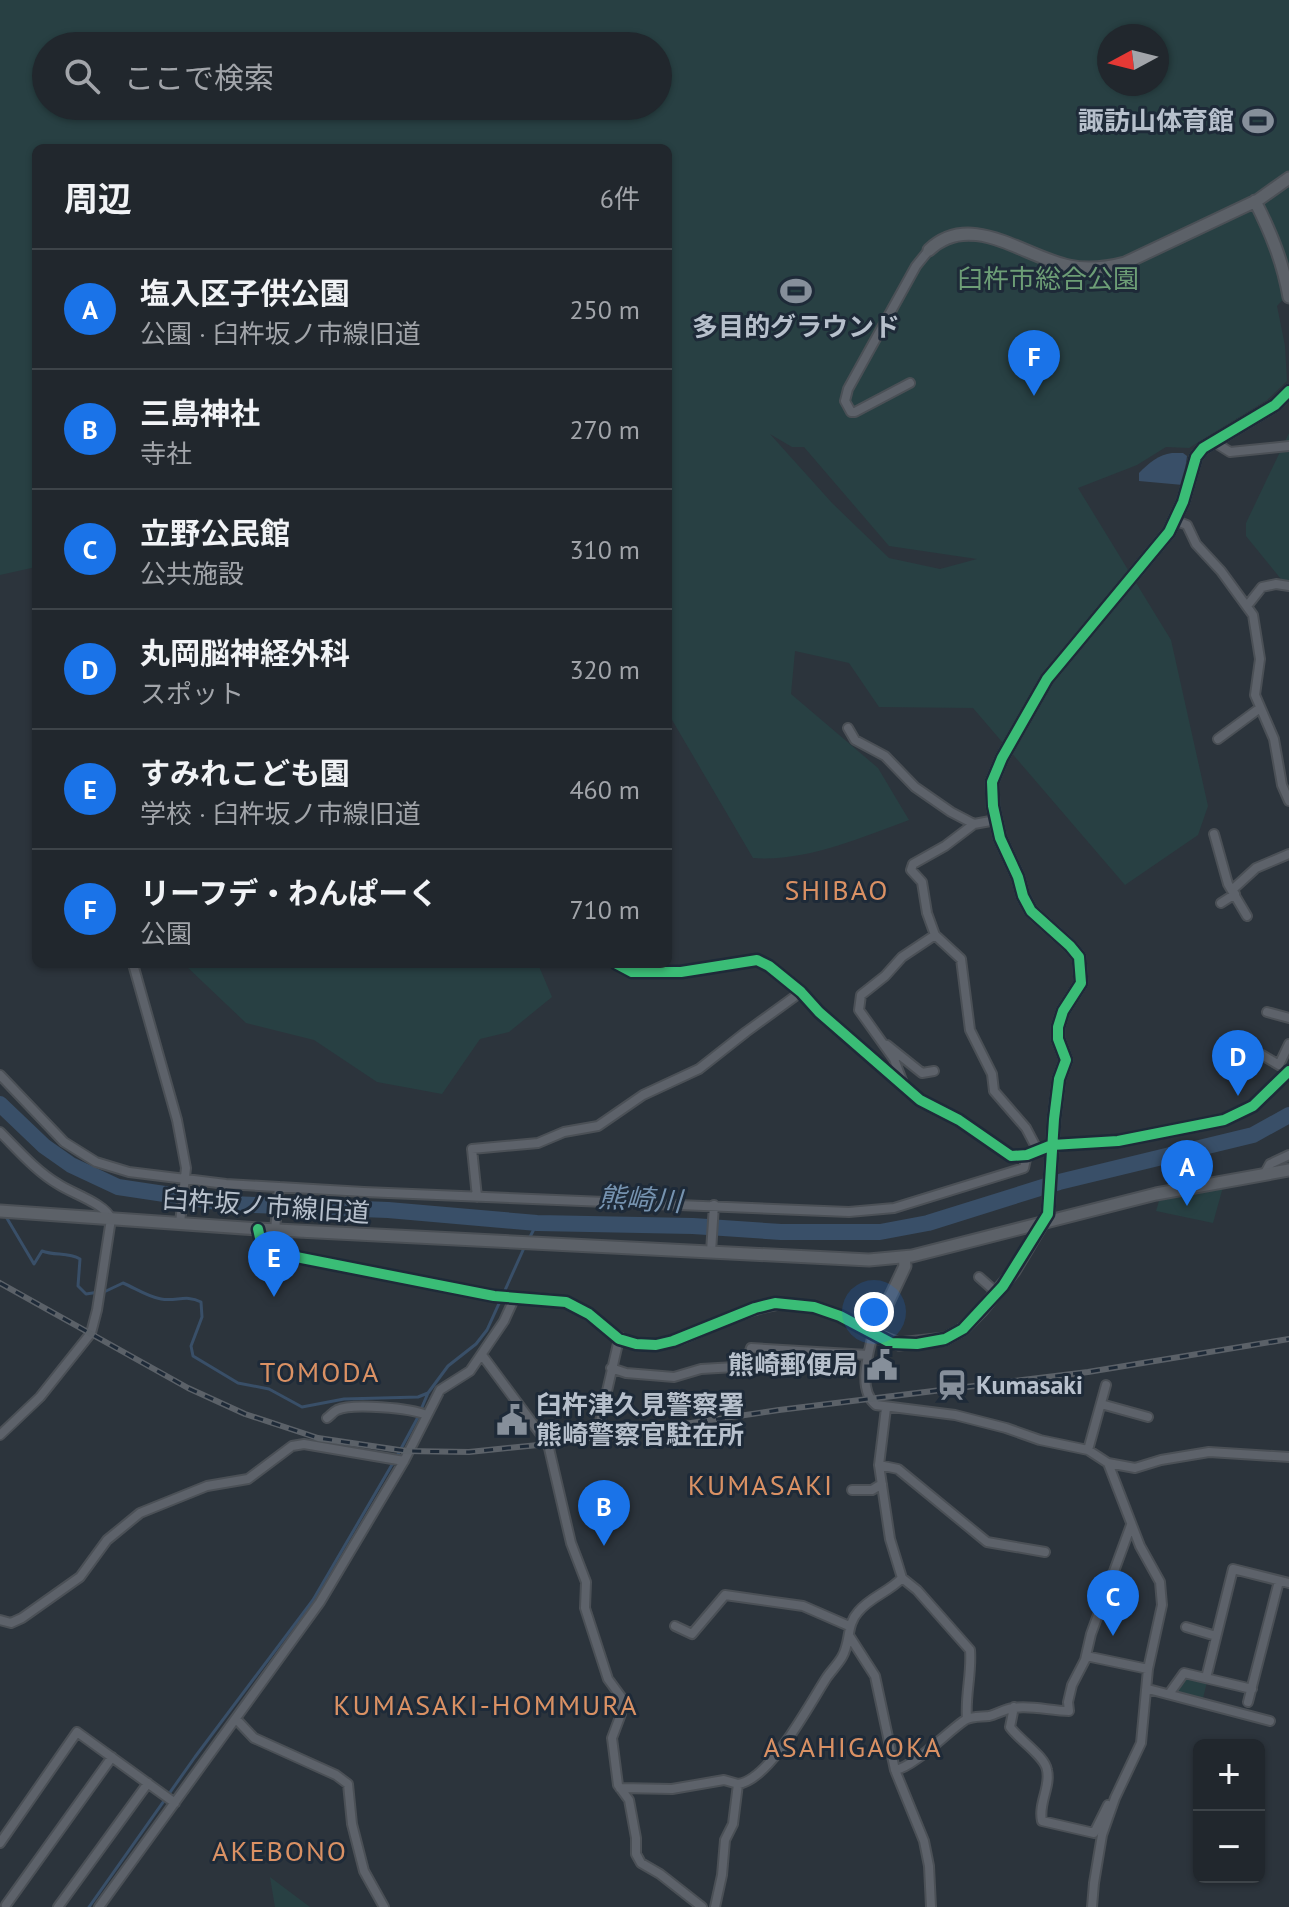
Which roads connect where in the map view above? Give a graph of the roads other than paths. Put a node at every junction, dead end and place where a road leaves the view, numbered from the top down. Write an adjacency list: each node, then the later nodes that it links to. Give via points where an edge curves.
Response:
1 (1289, 178): 2 (street)
2 (1255, 201): 3 (street, via 1112,266 1068,266 973,234 945,237); 4 (street, via 1275,242)
3 (929, 250): 5 (street, via 845,401 855,412)
4 (1289, 297)
5 (910, 383)
6 (1289, 391): 7 (street)
7 (1214, 442): 8 (street, via 1230,452); 9 (street, via 1196,457)
8 (1289, 446)
9 (1174, 520): 11 (street, via 1187,525 1196,544); 16 (street, via 1031,706 995,773 991,792)
10 (1289, 586): 11 (street, via 1262,587)
11 (1247, 606): 12 (street, via 1258,634 1255,695)
12 (1260, 708): 14 (street); 15 (street, via 1274,739)
13 (848, 728): 17 (street, via 855,740 885,756 915,787)
14 (1218, 739)
15 (1289, 801)
16 (996, 820): 17 (street); 38 (street, via 1031,911 1070,946 1082,972 1058,1027 1066,1060 1059,1079)
17 (974, 824): 23 (street, via 912,866 922,882)
18 (1214, 834): 20 (street)
19 (1289, 854): 20 (street, via 1256,868)
20 (1234, 892): 21 (street); 22 (street)
21 (1221, 903)
22 (1247, 916)
23 (935, 935): 29 (street, via 861,995 859,1010); 37 (street, via 961,959 970,1030 992,1074 995,1094 1026,1128)
24 (134, 968): 43 (street, via 177,1120)
25 (624, 968): 26 (street, via 681,972 757,960)
26 (801, 992): 35 (street); 45 (street, via 699,1069 643,1095 611,1120 538,1143 472,1149)
27 (1267, 1012): 28 (street)
28 (1289, 1018)
29 (883, 1042): 32 (street, via 922,1073); 35 (street)
30 (1289, 1044): 31 (street, via 1279,1065)
31 (1262, 1055)
32 (934, 1071)
33 (1289, 1071): 38 (street, via 1253,1106 1224,1120)
34 (0, 1075): 43 (street, via 53,1132 87,1157 129,1172)
35 (903, 1084): 39 (street, via 1011,1156)
36 (0, 1132): 48 (street, via 56,1183 104,1209)
37 (1038, 1151): 38 (street); 39 (street)
38 (1052, 1151): 50 (street)
39 (1027, 1155): 46 (street, via 1024,1168 884,1210)
40 (1289, 1155): 42 (street, via 1270,1164)
41 (1289, 1170): 42 (street, 臼杵坂ノ市線旧道)
42 (1264, 1175): 50 (street, 臼杵坂ノ市線旧道)
43 (185, 1178): 44 (street); 49 (street)
44 (279, 1188): 45 (street); 51 (street)
45 (477, 1197): 46 (street)
46 (714, 1206): 53 (street)
47 (0, 1211): 48 (street, 臼杵坂ノ市線旧道)
48 (111, 1219): 49 (street, 臼杵坂ノ市線旧道); 70 (street, via 91,1333 40,1397)
49 (180, 1219): 52 (street, 臼杵坂ノ市線旧道)
50 (1046, 1219): 54 (street, 臼杵坂ノ市線旧道); 56 (street)
51 (276, 1226): 52 (street, 臼杵坂ノ市線旧道); 53 (street, 臼杵坂ノ市線旧道)
52 (258, 1229): 57 (street, via 262,1247 281,1254)
53 (711, 1249): 54 (street, 臼杵坂ノ市線旧道, via 869,1260)
54 (904, 1257): 58 (street, via 905,1266)
55 (979, 1277): 56 (street)
56 (996, 1292): 58 (street, via 963,1329 945,1339 899,1344)
57 (512, 1299): 59 (street, via 566,1302); 60 (street)
58 (873, 1334): 59 (street, via 814,1307 775,1303 656,1345); 61 (street)
59 (619, 1339): 62 (street)
60 (482, 1355): 66 (street, via 470,1371 440,1390); 69 (street)
61 (868, 1355): 62 (street, via 751,1348 746,1363 674,1377); 65 (street, via 869,1399)
62 (611, 1368): 69 (street, via 599,1426 556,1434)
63 (1106, 1385): 64 (street)
64 (1101, 1404): 67 (street); 71 (street)
65 (886, 1408): 71 (street, via 955,1415); 75 (street)
66 (423, 1414): 68 (street, via 351,1408); 73 (street)
67 (1148, 1417)
68 (327, 1418)
69 (541, 1431): 104 (street, via 586,1582 585,1608 608,1679 622,1698 612,1738)
70 (0, 1435)
71 (1088, 1450): 74 (street)
72 (1289, 1457): 74 (street, via 1209,1452 1135,1468)
73 (398, 1460): 83 (street, via 292,1446 248,1479 207,1486 140,1513 107,1540 80,1577 22,1618); 97 (street, via 320,1602)
74 (1108, 1463): 78 (street)
75 (879, 1465): 76 (street); 79 (street, via 898,1469 987,1542)
76 (882, 1484): 77 (street); 80 (street)
77 (852, 1490)
78 (1131, 1525): 89 (street); 90 (street, via 1162,1587)
79 (1045, 1552)
80 (902, 1578): 85 (street, via 860,1609); 98 (street, via 970,1650)
81 (1279, 1581): 82 (street); 87 (street, via 1233,1569); 93 (street)
82 (1289, 1583)
83 (0, 1620)
84 (675, 1626): 85 (street, via 692,1634 725,1595 803,1606)
85 (849, 1626): 88 (street)
86 (1186, 1627): 87 (street)
87 (1216, 1636): 91 (street)
88 (850, 1637): 101 (street, via 875,1676); 103 (street, via 842,1658 767,1766)
89 (1086, 1656): 90 (street); 96 (street, via 1072,1685 1069,1711)
90 (1148, 1669): 92 (street)
91 (1206, 1678): 93 (street); 94 (street, via 1184,1673)
92 (1148, 1689): 94 (street); 105 (street, via 1141,1743)
93 (1252, 1689): 95 (street)
94 (1169, 1694): 99 (street)
95 (1248, 1702)
96 (1014, 1707): 98 (street); 105 (street, via 1010,1727 1047,1771 1042,1821 1094,1833)
97 (236, 1719): 106 (street); 111 (street, via 254,1738 348,1784 364,1871)
98 (967, 1719): 101 (street, via 904,1769)
99 (1270, 1721)
100 (112, 1757): 102 (street); 107 (street, via 77,1732); 108 (street)
101 (895, 1770): 114 (street, via 924,1841)
102 (148, 1783): 106 (street); 109 (street)
103 (738, 1784): 104 (street, via 724,1780 672,1789); 113 (street)
104 (620, 1788): 112 (street, via 629,1800 641,1863)
105 (1115, 1798): 115 (street, via 1102,1835)
106 (170, 1799): 110 (street)
107 (0, 1843)
108 (5, 1904)
109 (58, 1907)
110 (99, 1907)
111 (384, 1907)
112 (702, 1907)
113 (715, 1907)
114 (931, 1907)
115 (1092, 1907)

